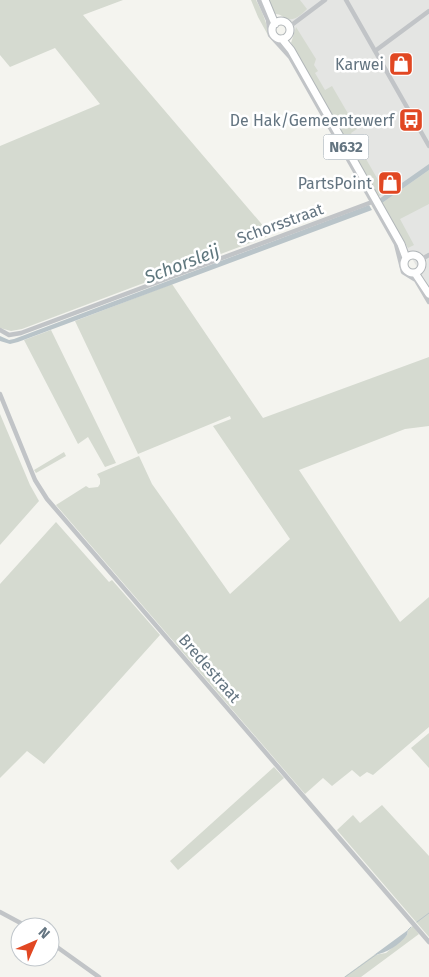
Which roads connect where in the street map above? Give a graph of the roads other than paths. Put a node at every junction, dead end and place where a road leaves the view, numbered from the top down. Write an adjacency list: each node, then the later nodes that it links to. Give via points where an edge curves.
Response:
1 (259, 0): 10 (street, via 268,20 270,35 290,57)
2 (265, 0): 6 (main road, N632)
3 (325, 0): 7 (street)
4 (346, 0): 9 (street)
5 (429, 11): 9 (street)
6 (277, 23): 7 (main road, N632, via 285,22); 8 (main road, N632, via 272,30 274,35)
7 (289, 27): 8 (main road, N632, via 290,32)
8 (284, 38): 10 (main road, N632)
9 (375, 51): 11 (street)
10 (325, 113): 12 (street); 14 (main road, N632)
11 (429, 146)
12 (372, 202): 18 (street, via 396,244 403,272 416,280); 19 (street, Schorsstraat, via 21,333 9,335)
13 (429, 255): 15 (street)
14 (409, 257): 15 (main road, via 417,256); 16 (main road, N632, via 404,263 405,269 409,273)
15 (420, 260): 16 (main road, N632, via 422,266)
16 (417, 272): 17 (main road, N632)
17 (429, 294)
18 (429, 302)
19 (0, 330)
20 (0, 394): 21 (street, Bredestraat, via 35,480 47,499)
21 (429, 942)
22 (60, 949): 23 (street)
23 (99, 977)

